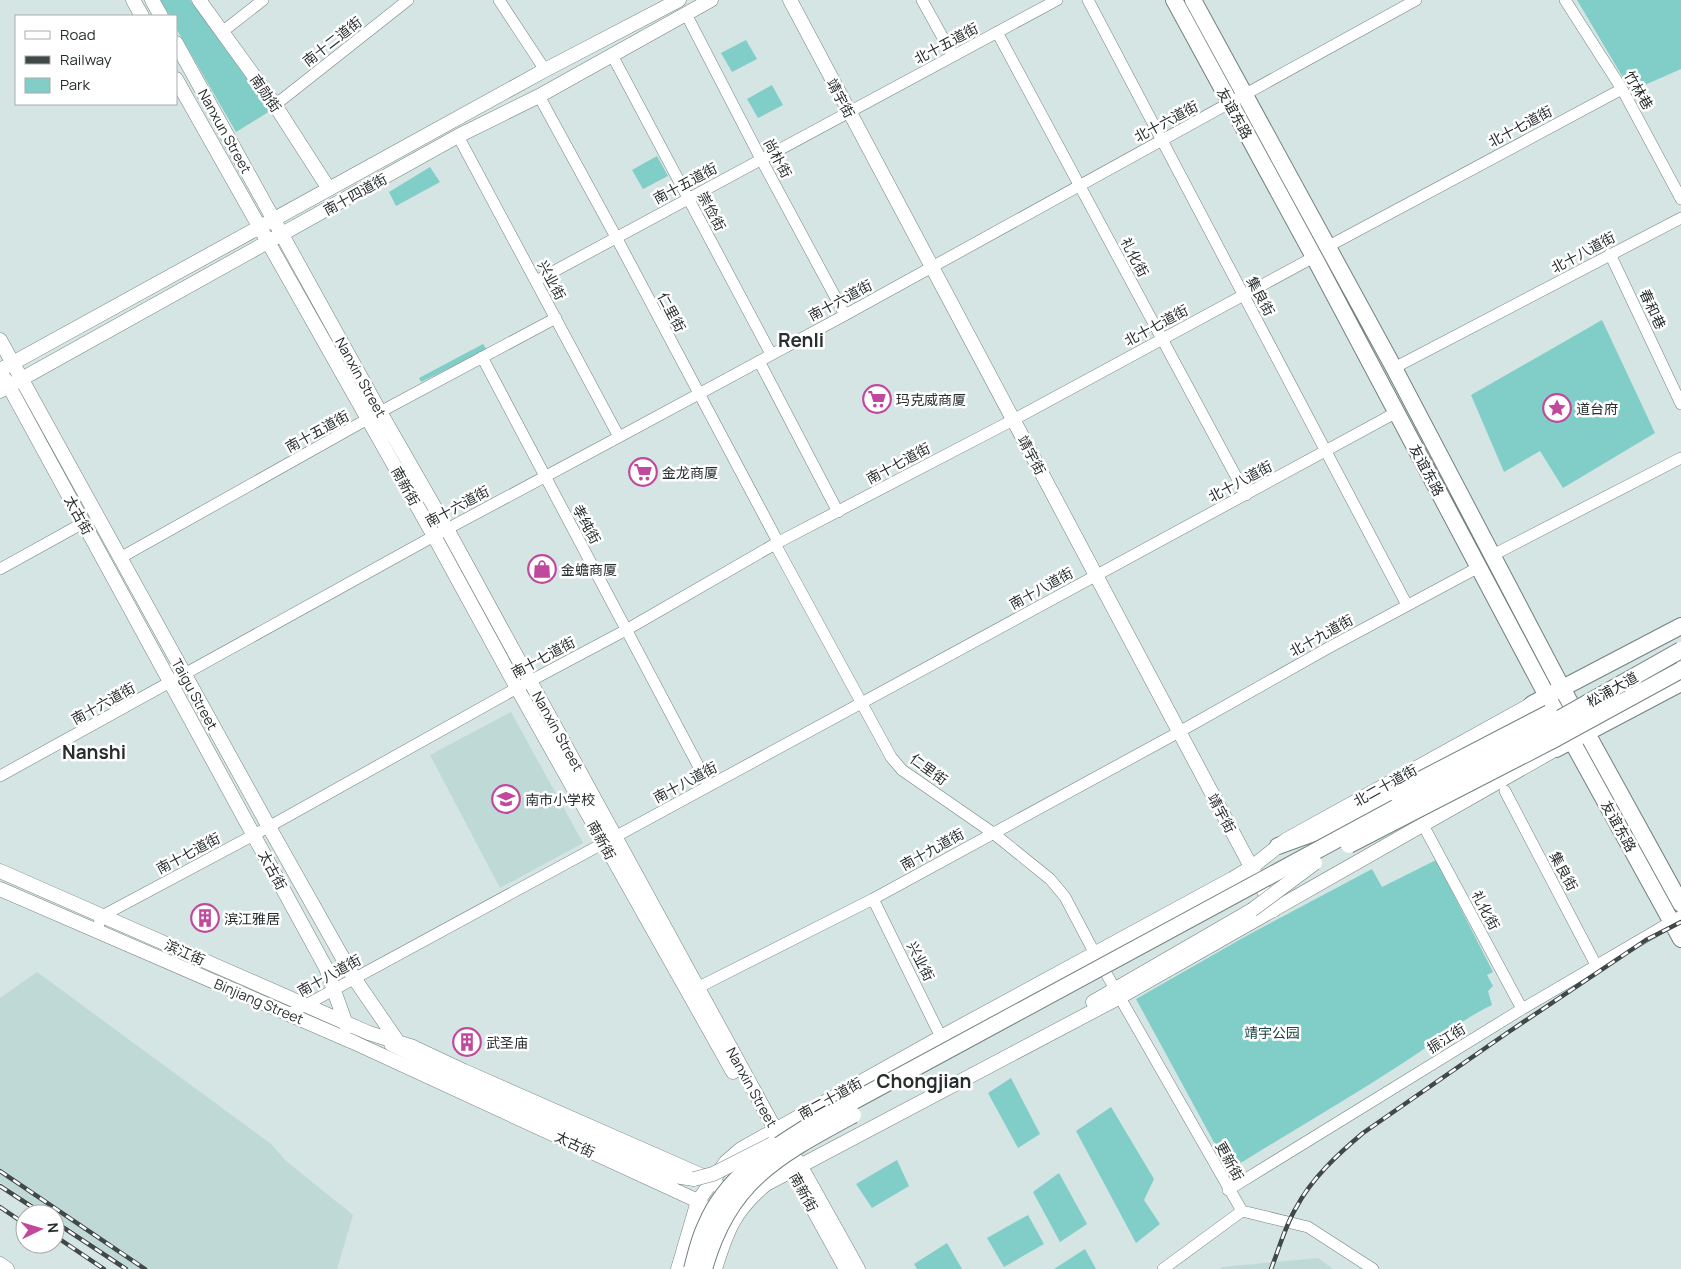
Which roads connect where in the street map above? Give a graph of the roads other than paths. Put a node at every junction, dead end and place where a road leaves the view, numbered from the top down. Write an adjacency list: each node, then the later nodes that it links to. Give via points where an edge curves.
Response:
1 (133, 0): 18 (main road)
2 (152, 0): 19 (main road)
3 (199, 0): 20 (main road, 南勋街)
4 (263, 0): 20 (street)
5 (408, 0): 31 (street, 南十二道街)
6 (499, 0): 25 (street)
7 (679, 0): 25 (main road)
8 (711, 0): 17 (main road, 南十四道街)
9 (790, 0): 32 (main road, 靖宇街)
10 (922, 0): 24 (street)
11 (1057, 0): 21 (street, 北十五道街)
12 (1088, 0): 34 (street, 集良街)
13 (1174, 0): 30 (highway, 友谊东路)
14 (1193, 0): 28 (highway, 友谊东路)
15 (1416, 0): 28 (street, 北十六道街)
16 (1565, 0): 27 (street, 竹林巷)
17 (686, 14): 23 (main road, 南十四道街); 35 (street, 尚朴街)
18 (141, 15)
19 (160, 15)
20 (222, 32): 31 (main road, 南勋街)
21 (997, 32): 24 (street, 北十五道街); 36 (street, 礼化街)
22 (178, 47): 41 (main road, Nanxun Street)
23 (612, 55): 29 (main road, 南十四道街); 38 (street, 崇俭街)
24 (953, 56): 32 (street, 北十五道街)
25 (545, 70): 37 (main road)
26 (178, 82): 42 (main road)
27 (1622, 89): 39 (street, 竹林巷); 46 (street, 北十七道街)
28 (1245, 95): 30 (street, 北十六道街); 46 (highway, 友谊东路)
29 (539, 96): 33 (main road, 南十四道街); 44 (street, 仁里街)
30 (1230, 104): 34 (street, 北十六道街); 48 (highway, 友谊东路)
31 (275, 105): 37 (main road, 南勋街)
32 (849, 113): 35 (street, 南十五道街); 49 (main road, 靖宇街)
33 (458, 136): 43 (main road, 南十四道街); 50 (street, 兴业街)
34 (1162, 140): 36 (street, 北十六道街); 51 (street, 集良街)
35 (761, 159): 38 (street, 南十五道街); 52 (street, 尚朴街)
36 (1079, 185): 49 (street, 北十六道街); 54 (street, 礼化街)
37 (329, 189): 41 (main road)
38 (689, 198): 44 (street, 南十五道街); 56 (street, 崇俭街)
39 (1681, 199)
40 (1681, 218): 47 (street, 北十八道街)
41 (273, 219): 42 (main road); 43 (main road, Nanxin Street)
42 (259, 227): 45 (main road, 南新街); 59 (main road)
43 (282, 236): 45 (main road, 南十四道街); 67 (main road, Nanxin Street)
44 (616, 237): 50 (street, 南十五道街); 64 (street, 仁里街)
45 (268, 243): 62 (main road, 南十四道街); 67 (main road, 南新街)
46 (1327, 246): 60 (highway, 友谊东路)
47 (1610, 254): 60 (street, 北十八道街); 65 (street, 春和巷)
48 (1314, 257): 51 (street, 北十七道街); 66 (highway, 友谊东路)
49 (931, 267): 52 (street, 南十六道街); 68 (main road, 靖宇街)
50 (536, 281): 53 (street, 兴业街)
51 (1244, 295): 54 (street, 北十七道街); 70 (street, 集良街)
52 (845, 315): 56 (street, 南十六道街)
53 (556, 318): 57 (street, 南十五道街); 69 (street, 兴业街)
54 (1162, 339): 68 (street, 北十七道街); 73 (street, 礼化街)
55 (0, 340): 59 (main road, Taigu Street)
56 (771, 354): 58 (street, 南十六道街)
57 (482, 357): 67 (street, 南十五道街); 72 (street, 孝纯街)
58 (759, 361): 64 (street, 南十六道街); 74 (street)
59 (13, 363): 61 (main road); 62 (main road, Taigu Street)
60 (1394, 368): 79 (highway, 友谊东路)
61 (0, 370): 63 (main road, 太古街)
62 (22, 379): 63 (main road, 南十四道街); 80 (main road, Taigu Street)
63 (4, 389): 75 (main road, 太古街)
64 (698, 394): 69 (street, 南十六道街); 78 (street, 仁里街)
65 (1681, 404)
66 (1397, 412): 70 (street, 北十八道街); 81 (highway, 友谊东路)
67 (374, 416): 76 (main road, Nanxin Street); 77 (main road, 南新街); 80 (street, 南十五道街)
68 (1013, 420): 74 (street, 南十七道街); 83 (main road, 靖宇街)
69 (619, 438): 72 (street, 南十六道街)
70 (1326, 451): 73 (street, 北十八道街); 84 (street, 集良街)
71 (1681, 458): 79 (street)
72 (545, 477): 76 (street, 南十六道街); 86 (street, 孝纯街)
73 (1246, 495): 83 (street, 北十八道街)
74 (838, 512): 78 (street, 南十七道街)
75 (83, 523): 82 (street); 91 (main road, 太古街)
76 (447, 529): 77 (street, 南十六道街); 90 (main road, Nanxin Street)
77 (434, 536): 89 (street, 南十六道街); 93 (main road, 南新街)
78 (776, 543): 86 (street, 南十七道街); 96 (street, 仁里街)
79 (1491, 556): 94 (highway, 友谊东路)
80 (120, 558): 89 (main road, Taigu Street)
81 (1479, 567): 84 (street, 北十九道街); 95 (highway, 友谊东路)
82 (0, 569)
83 (1096, 575): 96 (street, 南十八道街); 98 (main road, 靖宇街)
84 (1407, 605): 98 (street, 北十九道街)
85 (1681, 626): 94 (highway, 北二十道街)
86 (626, 630): 90 (street, 南十七道街); 103 (street, 孝纯街)
87 (1681, 649): 100 (highway, 松浦大道, bridge); 111 (highway, bridge, via 1514,730 1325,829)
88 (1681, 670): 100 (highway, 松浦大道, bridge)
89 (185, 675): 91 (street, 南十六道街); 106 (main road, Taigu Street)
90 (530, 680): 93 (street, 南十七道街); 109 (main road, Nanxin Street)
91 (171, 683): 102 (street, 南十六道街); 108 (main road, 太古街)
92 (1681, 683): 99 (highway)
93 (517, 688): 106 (street, 南十七道街); 110 (main road, 南新街)
94 (1562, 688): 95 (highway, 北二十道街); 99 (highway, 友谊东路)
95 (1547, 696): 97 (highway, 北二十道街); 101 (highway, 友谊东路)
96 (861, 704): 103 (street, 南十八道街); 107 (street, 仁里街, via 902,770)
97 (1532, 704): 111 (main road, 北二十道街)
98 (1179, 732): 107 (street, 南十九道街); 113 (main road, 靖宇街)
99 (1586, 733): 101 (highway); 117 (highway, 友谊东路)
100 (1550, 739): 101 (highway); 105 (main road); 112 (highway, bridge); 138 (highway, bridge)
101 (1572, 741): 120 (highway, 友谊东路)
102 (0, 776)
103 (709, 786): 109 (street, 南十八道街)
104 (1505, 791): 124 (street, 集良街)
105 (1423, 825): 118 (main road); 130 (street, 礼化街)
106 (269, 827): 108 (street, 南十七道街); 125 (main road, Taigu Street)
107 (993, 833): 116 (street, 南十九道街); 123 (street, 仁里街, via 1050,879 1065,897)
108 (254, 835): 119 (street, 南十七道街); 127 (main road, 太古街, via 326,968)
109 (616, 836): 110 (street, 南十八道街); 126 (main road, Nanxin Street)
110 (604, 843): 125 (street, 南十八道街); 139 (main road, 南新街)
111 (1278, 846): 113 (main road, 北二十道街)
112 (1315, 863): 128 (main road, bridge, via 1252,910); 151 (highway, bridge, via 776,1159 750,1182 726,1215)
113 (1252, 868): 118 (main road, 靖宇街); 123 (main road, 北二十道街)
114 (0, 871): 119 (main road, 滨江街)
115 (0, 889): 121 (main road, Binjiang Street)
116 (873, 900): 126 (street, 南十九道街); 134 (street, 兴业街)
117 (1681, 904)
118 (1274, 910): 128 (main road)
119 (102, 916): 121 (street); 129 (main road, 滨江街)
120 (1676, 918): 122 (highway, 友谊东路); 124 (street, 振江街)
121 (96, 931): 131 (main road, Binjiang Street)
122 (1681, 939)
123 (1095, 954): 128 (street, 更新街); 134 (main road, 南二十道街)
124 (1596, 965): 130 (street, 振江街)
125 (354, 978): 127 (street, 南十八道街); 136 (main road, Taigu Street)
126 (698, 988): 139 (main road, Nanxin Street)
127 (334, 990): 129 (street, 南十八道街); 132 (main road, 太古街)
128 (1118, 993): 140 (main road); 142 (street, 更新街)
129 (305, 1005): 131 (street, 南十八道街); 132 (main road, 滨江街)
130 (1522, 1009): 142 (street, 振江街)
131 (288, 1014): 135 (main road, Binjiang Street)
132 (346, 1023): 133 (main road, 滨江街); 135 (main road, 太古街)
133 (369, 1033): 136 (main road, 太古街); 137 (street, 太古街)
134 (941, 1036): 139 (main road, 南二十道街)
135 (352, 1042): 143 (main road, 太古街)
136 (398, 1042): 141 (main road, 太古街)
137 (449, 1075): 138 (main road, 太古街, bridge, via 675,1176 694,1179 713,1174)
138 (817, 1121): 150 (highway, bridge, via 757,1160 730,1186 706,1224)
139 (772, 1131): 140 (main road, 南新街); 141 (main road, 南二十道街, via 741,1149)
140 (796, 1167): 144 (main road, via 766,1184); 153 (main road, 南新街); 154 (main road)
141 (712, 1180): 143 (main road, 南二十道街); 144 (main road)
142 (1228, 1190): 145 (street, 更新街)
143 (698, 1201): 146 (main road); 149 (main road, 南二十道街)
144 (740, 1208): 146 (main road)
145 (1245, 1212): 155 (street); 156 (street); 157 (street, via 1308,1227)
146 (726, 1233): 152 (main road)
147 (0, 1264): 148 (main road)
148 (7, 1269)
149 (678, 1269)
150 (692, 1269)
151 (704, 1269)
152 (715, 1269)
153 (846, 1269)
154 (858, 1269)
155 (1163, 1269)
156 (1171, 1269)
157 (1373, 1269)

